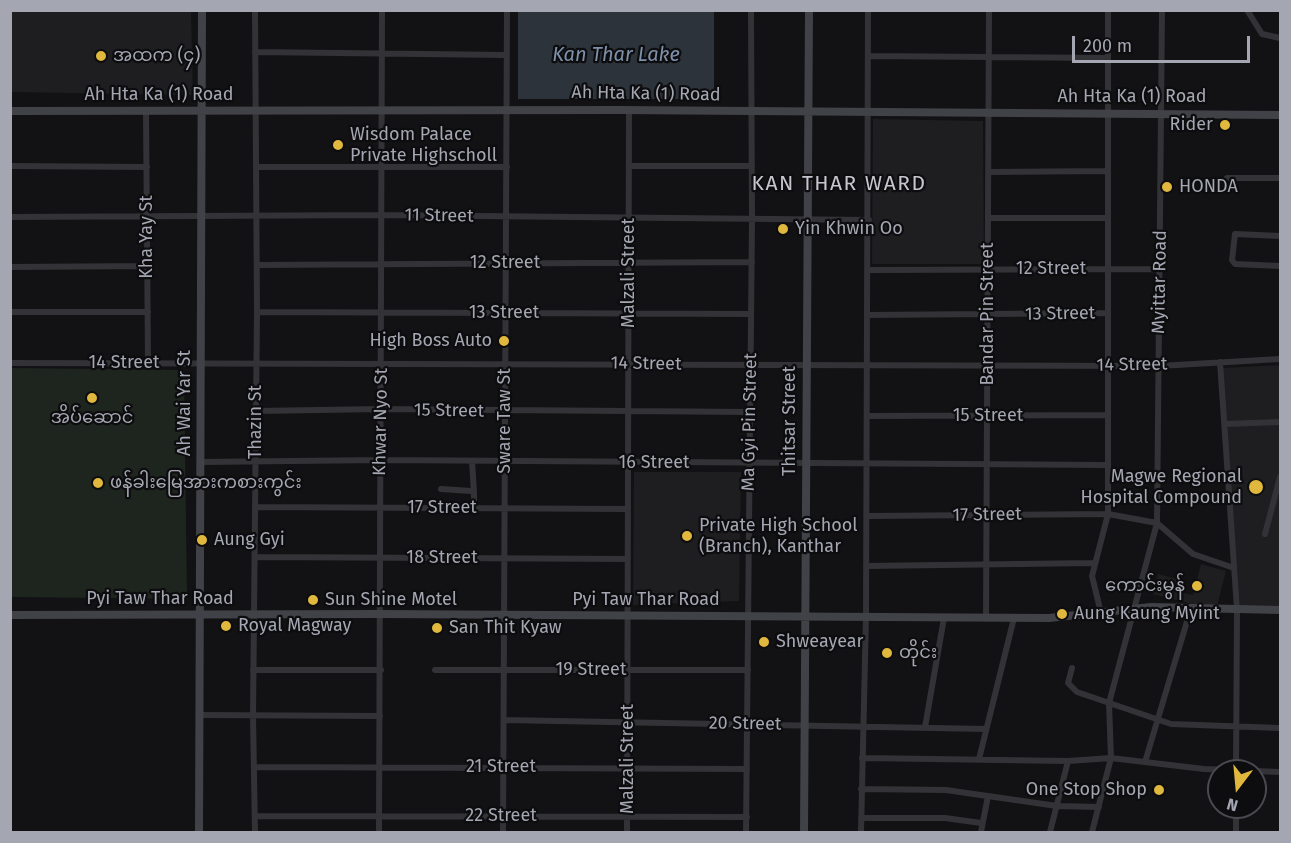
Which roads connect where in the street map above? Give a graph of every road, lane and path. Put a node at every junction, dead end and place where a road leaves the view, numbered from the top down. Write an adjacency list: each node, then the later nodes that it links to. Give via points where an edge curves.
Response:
1 (202, 10): 25 (street, Ah Wai Yar St)
2 (255, 10): 13 (street, Thazin St)
3 (382, 10): 14 (street, Khwar Nyo St)
4 (507, 10): 15 (street, Sware Taw St)
5 (751, 10): 26 (street, Ma Gyi Pin Street)
6 (809, 10): 27 (street, Thitsar Street)
7 (868, 10): 16 (street)
8 (989, 10): 17 (street, Bandar Pin Street)
9 (1108, 10): 18 (street)
10 (1162, 10): 31 (street, Myittar Road)
11 (1247, 10): 12 (street, via 1262,34)
12 (1281, 38)
13 (255, 52): 14 (street); 23 (street, Thazin St)
14 (381, 54): 15 (street); 19 (street, Khwar Nyo St)
15 (506, 55): 20 (street, Sware Taw St)
16 (869, 57): 17 (street); 28 (street)
17 (989, 57): 18 (street); 29 (street, Bandar Pin Street)
18 (1108, 58): 30 (street)
19 (380, 110): 20 (street, Ah Hta Ka (1) Road); 23 (street, Ah Hta Ka (1) Road); 38 (street, Khwar Nyo St)
20 (507, 110): 21 (street, Ah Hta Ka (1) Road); 39 (street, Sware Taw St)
21 (629, 110): 26 (street, Ah Hta Ka (1) Road); 34 (street, Malzali Street)
22 (10, 111): 24 (street, Ah Hta Ka (1) Road)
23 (256, 111): 25 (street, Ah Hta Ka (1) Road); 37 (street, Thazin St)
24 (146, 112): 25 (street, Ah Hta Ka (1) Road); 36 (street, Kha Yay St)
25 (204, 112): 49 (street, Ah Wai Yar St)
26 (752, 112): 27 (street, Ah Hta Ka (1) Road); 35 (street, Ma Gyi Pin Street)
27 (809, 112): 28 (street, Ah Hta Ka (1) Road); 54 (street, Thitsar Street)
28 (869, 113): 29 (street, Ah Hta Ka (1) Road); 55 (street)
29 (989, 113): 30 (street, Ah Hta Ka (1) Road); 41 (street, Bandar Pin Street)
30 (1108, 114): 31 (street, Ah Hta Ka (1) Road); 40 (street)
31 (1161, 114): 32 (street, Ah Hta Ka (1) Road); 67 (street, Myittar Road)
32 (1281, 115)
33 (10, 166): 36 (street)
34 (629, 166): 35 (street); 50 (street, Malzali Street)
35 (752, 166): 53 (street, Ma Gyi Pin Street)
36 (147, 167): 45 (street, Kha Yay St)
37 (257, 167): 38 (street); 46 (street, Thazin St)
38 (381, 167): 39 (street); 44 (street, Khwar Nyo St)
39 (507, 167): 47 (street, Sware Taw St)
40 (1108, 171): 41 (street); 52 (street)
41 (989, 172): 51 (street, Bandar Pin Street)
42 (1227, 178): 43 (street)
43 (1281, 178)
44 (380, 215): 46 (street, 11 Street); 47 (street, 11 Street); 59 (street, Khwar Nyo St)
45 (147, 217): 48 (street, 11 Street); 49 (street, 11 Street); 62 (street, Kha Yay St)
46 (257, 217): 49 (street, 11 Street); 61 (street, Thazin St)
47 (506, 217): 50 (street, 11 Street); 60 (street, Sware Taw St)
48 (10, 218)
49 (203, 218): 85 (street, Ah Wai Yar St)
50 (629, 218): 53 (street, 11 Street); 58 (street, Malzali Street)
51 (988, 218): 52 (street); 65 (street, Bandar Pin Street)
52 (1108, 218): 66 (street)
53 (752, 219): 54 (street, 11 Street); 57 (street, Ma Gyi Pin Street)
54 (808, 220): 55 (street, 11 Street); 89 (street, Thitsar Street)
55 (868, 220): 68 (street)
56 (1281, 236): 63 (street, via 1235,234 1232,260 1235,264)
57 (752, 262): 58 (street, 12 Street); 75 (street, Ma Gyi Pin Street)
58 (629, 263): 60 (street, 12 Street); 74 (street, Malzali Street)
59 (380, 264): 60 (street, 12 Street); 61 (street, 12 Street); 72 (street, Khwar Nyo St)
60 (506, 264): 73 (street, Sware Taw St)
61 (257, 265): 71 (street, Thazin St)
62 (148, 266): 64 (street); 70 (street, Kha Yay St)
63 (1281, 266)
64 (10, 267)
65 (988, 269): 66 (street, 12 Street); 68 (street, 12 Street); 78 (street, Bandar Pin Street)
66 (1108, 269): 67 (street, 12 Street); 76 (street)
67 (1161, 269): 93 (street, Myittar Road)
68 (868, 270): 77 (street)
69 (10, 312): 70 (street)
70 (148, 312): 84 (street, Kha Yay St)
71 (258, 312): 72 (street, 13 Street); 80 (street, Thazin St)
72 (381, 313): 73 (street, 13 Street); 81 (street, Khwar Nyo St)
73 (506, 313): 74 (street, 13 Street); 86 (street, Sware Taw St)
74 (629, 313): 75 (street, 13 Street); 87 (street, Malzali Street)
75 (751, 314): 88 (street, Ma Gyi Pin Street)
76 (1108, 314): 78 (street, 13 Street); 92 (street)
77 (867, 315): 78 (street, 13 Street); 90 (street)
78 (988, 315): 91 (street, Bandar Pin Street)
79 (1281, 359): 82 (street, 14 Street)
80 (256, 362): 81 (street, 14 Street); 85 (street, 14 Street); 95 (street, Thazin St)
81 (381, 362): 86 (street, 14 Street); 94 (street, Khwar Nyo St)
82 (1220, 362): 93 (street, 14 Street); 103 (street)
83 (10, 363): 84 (street, 14 Street)
84 (148, 363): 85 (street, 14 Street)
85 (202, 363): 108 (street, Ah Wai Yar St)
86 (506, 364): 87 (street, 14 Street); 96 (street, Sware Taw St)
87 (629, 364): 88 (street, 14 Street); 97 (street, Malzali Street)
88 (751, 366): 89 (street, 14 Street); 98 (street, Ma Gyi Pin Street)
89 (807, 366): 90 (street, 14 Street); 111 (street, Thitsar Street)
90 (867, 366): 91 (street, 14 Street); 100 (street)
91 (988, 366): 92 (street, 14 Street); 101 (street, Bandar Pin Street)
92 (1108, 366): 93 (street, 14 Street); 99 (street)
93 (1160, 366): 126 (street, Myittar Road)
94 (381, 409): 95 (street, 15 Street); 96 (street, 15 Street); 104 (street, Khwar Nyo St)
95 (256, 411): 105 (street, Thazin St)
96 (506, 412): 97 (street, 15 Street); 107 (street, Sware Taw St)
97 (628, 412): 98 (street, 15 Street); 109 (street, Malzali Street)
98 (750, 412): 110 (street, Ma Gyi Pin Street)
99 (1108, 415): 101 (street, 15 Street); 114 (street)
100 (867, 416): 101 (street, 15 Street); 112 (street)
101 (987, 416): 113 (street, Bandar Pin Street)
102 (1281, 422): 103 (street)
103 (1225, 424): 135 (street)
104 (381, 460): 105 (street, 16 Street); 106 (street, 16 Street); 119 (street, Khwar Nyo St)
105 (256, 461): 108 (street, 16 Street); 118 (street, Thazin St)
106 (472, 461): 107 (street, 16 Street); 117 (street)
107 (506, 461): 109 (street, 16 Street); 121 (street, Sware Taw St)
108 (201, 462): 143 (street, Ah Wai Yar St)
109 (628, 463): 110 (street, 16 Street); 122 (street, Malzali Street)
110 (750, 464): 111 (street, 16 Street); 147 (street, Ma Gyi Pin Street)
111 (806, 464): 112 (street, 16 Street); 148 (street, Thitsar Street)
112 (867, 464): 113 (street, 16 Street); 125 (street)
113 (987, 464): 114 (street, 16 Street); 124 (street, Bandar Pin Street)
114 (1107, 465): 123 (street)
115 (1281, 477): 127 (street)
116 (441, 489): 117 (street)
117 (474, 493): 120 (street)
118 (255, 507): 119 (street, 17 Street); 128 (street, Thazin St)
119 (380, 508): 120 (street, 17 Street); 129 (street, Khwar Nyo St)
120 (474, 508): 121 (street, 17 Street)
121 (505, 509): 122 (street, 17 Street); 130 (street, Sware Taw St)
122 (628, 509): 131 (street, Malzali Street)
123 (1108, 514): 124 (street, 17 Street); 126 (street, 17 Street); 133 (street)
124 (987, 515): 125 (street, 17 Street); 132 (street, Bandar Pin Street)
125 (867, 516): 134 (street)
126 (1157, 524): 135 (street, via 1194,554); 136 (street, Myittar Road)
127 (1265, 534)
128 (256, 557): 129 (street, 18 Street); 144 (street, Thazin St)
129 (381, 558): 130 (street, 18 Street); 141 (street, Khwar Nyo St)
130 (505, 558): 131 (street, 18 Street); 145 (street, Sware Taw St)
131 (628, 559): 146 (street, Malzali Street)
132 (986, 563): 133 (street); 134 (street); 151 (street, Bandar Pin Street)
133 (1094, 563): 140 (street, via 1092,576)
134 (866, 566): 149 (street)
135 (1234, 568): 138 (street)
136 (1134, 608): 137 (street, Pyi Taw Thar Road); 140 (street, Pyi Taw Thar Road); 160 (street, Myittar Road)
137 (1191, 608): 138 (street, Pyi Taw Thar Road); 165 (street)
138 (1237, 609): 139 (street, Pyi Taw Thar Road); 171 (street)
139 (1281, 610)
140 (1101, 613): 152 (street, Pyi Taw Thar Road)
141 (380, 614): 144 (street, Pyi Taw Thar Road); 145 (street, Pyi Taw Thar Road); 155 (street, Khwar Nyo St)
142 (10, 615): 143 (street, Pyi Taw Thar Road)
143 (200, 615): 144 (street, Pyi Taw Thar Road); 161 (street, Ah Wai Yar St)
144 (255, 615): 154 (street, Thazin St)
145 (504, 616): 146 (street, Pyi Taw Thar Road); 157 (street, Sware Taw St)
146 (628, 616): 147 (street, Pyi Taw Thar Road); 158 (street, Malzali Street)
147 (748, 616): 148 (street, Pyi Taw Thar Road); 159 (street, Ma Gyi Pin Street)
148 (805, 617): 149 (street, Pyi Taw Thar Road); 168 (street, Thitsar Street)
149 (866, 617): 150 (street, Pyi Taw Thar Road); 169 (street)
150 (944, 618): 151 (street, Pyi Taw Thar Road); 170 (street)
151 (986, 618): 152 (street, Pyi Taw Thar Road)
152 (1014, 618): 173 (street)
153 (1072, 668): 160 (street, via 1070,687)
154 (253, 670): 155 (street); 162 (street, Thazin St)
155 (381, 670): 163 (street, Khwar Nyo St)
156 (435, 670): 157 (street, 19 Street)
157 (504, 670): 158 (street, 19 Street); 164 (street, Sware Taw St)
158 (628, 670): 159 (street, 19 Street); 166 (street, Malzali Street)
159 (748, 670): 167 (street, Ma Gyi Pin Street)
160 (1108, 703): 165 (street); 175 (street, Myittar Road)
161 (200, 715): 162 (street); 197 (street, Ah Wai Yar St)
162 (253, 716): 163 (street); 181 (street, Thazin St)
163 (380, 716): 180 (street, Khwar Nyo St)
164 (504, 720): 166 (street, 20 Street); 182 (street, Sware Taw St)
165 (1158, 720): 171 (street); 179 (street)
166 (628, 722): 167 (street, 20 Street); 184 (street, Malzali Street)
167 (747, 724): 168 (street, 20 Street); 185 (street, Ma Gyi Pin Street)
168 (805, 725): 169 (street, 20 Street); 203 (street, Thitsar Street)
169 (862, 726): 170 (street, 20 Street); 174 (street)
170 (925, 728): 173 (street, 20 Street)
171 (1236, 728): 172 (street); 177 (street)
172 (1281, 728)
173 (986, 729): 176 (street)
174 (861, 758): 176 (street); 186 (street)
175 (1111, 758): 178 (street); 179 (street); 189 (street, Myittar Road)
176 (979, 759): 178 (street)
177 (1236, 759)
178 (1068, 761): 188 (street)
179 (1145, 762): 183 (street)
180 (380, 766): 181 (street, 21 Street); 182 (street, 21 Street); 190 (street, Khwar Nyo St)
181 (255, 767): 191 (street, Thazin St)
182 (504, 767): 184 (street, 21 Street); 192 (street, Sware Taw St)
183 (1207, 767)
184 (628, 768): 185 (street, 21 Street); 193 (street, Malzali Street)
185 (747, 769): 194 (street, Ma Gyi Pin Street)
186 (861, 789): 187 (street, via 946,790); 195 (street)
187 (988, 796): 188 (street); 196 (street)
188 (1057, 806): 189 (street); 206 (street)
189 (1099, 807): 207 (street, Myittar Road)
190 (379, 815): 191 (street, 22 Street); 192 (street, 22 Street); 199 (street, Khwar Nyo St)
191 (255, 816): 198 (street, Thazin St)
192 (503, 816): 193 (street, 22 Street); 200 (street, Sware Taw St)
193 (627, 817): 194 (street, 22 Street); 201 (street, Malzali Street)
194 (747, 817): 202 (street, Ma Gyi Pin Street)
195 (861, 819): 196 (street, via 945,818); 204 (street)
196 (981, 823): 205 (street)
197 (199, 832)
198 (255, 832)
199 (379, 832)
200 (503, 832)
201 (627, 832)
202 (746, 832)
203 (804, 832)
204 (861, 832)
205 (981, 832)
206 (1050, 832)
207 (1092, 832)

